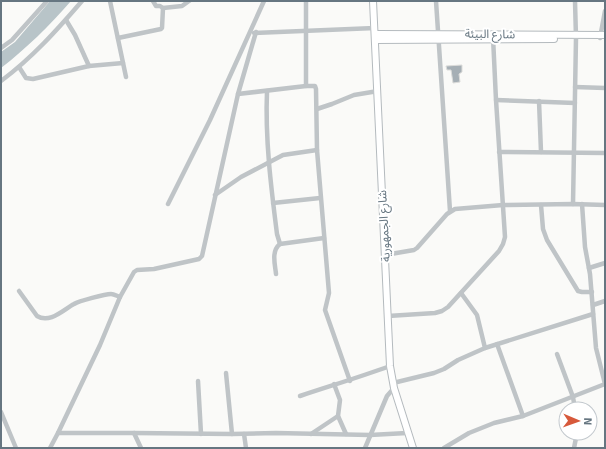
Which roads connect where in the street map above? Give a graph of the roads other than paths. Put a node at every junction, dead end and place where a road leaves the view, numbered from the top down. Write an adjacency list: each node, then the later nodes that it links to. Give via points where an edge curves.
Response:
1 (47, 1): 23 (street, via 12,40)
2 (82, 1): 13 (street)
3 (110, 1): 22 (street)
4 (153, 1): 11 (street, via 156,6)
5 (188, 1): 11 (street, via 182,6)
6 (264, 1): 16 (street)
7 (306, 1): 14 (street)
8 (373, 1): 17 (main road, شارع الجمهورية)
9 (436, 1): 18 (street)
10 (575, 1): 20 (street)
11 (163, 8): 22 (street, via 162,28)
12 (605, 12): 21 (street)
13 (66, 20): 25 (street); 26 (street)
14 (306, 30): 15 (street); 17 (street); 29 (street)
15 (256, 32): 16 (street); 34 (street)
16 (249, 34): 48 (street)
17 (375, 34): 18 (main road, شارع البيئة); 33 (main road, شارع الجمهورية)
18 (438, 36): 19 (main road, شارع البيئة); 54 (street)
19 (493, 37): 20 (main road, شارع البيئة); 35 (street)
20 (576, 37): 21 (main road, شارع البيئة); 30 (street)
21 (603, 37)
22 (118, 38): 24 (street)
23 (1, 48)
24 (123, 63): 25 (street); 27 (street)
25 (88, 66): 26 (street, via 34,79 26,78)
26 (19, 67): 28 (street)
27 (126, 77)
28 (1, 81)
29 (306, 86): 32 (street); 38 (street, via 315,86)
30 (575, 87): 31 (street); 37 (street)
31 (605, 88)
32 (267, 91): 34 (street); 44 (street)
33 (378, 91): 38 (street, via 351,96); 57 (main road, شارع الجمهورية)
34 (238, 94): 45 (street)
35 (496, 100): 36 (street); 40 (street)
36 (539, 101): 37 (street); 41 (street)
37 (575, 103): 42 (street)
38 (317, 109): 39 (street)
39 (317, 150): 44 (street, via 282,155); 46 (street)
40 (499, 152): 41 (street); 52 (street)
41 (541, 152): 42 (street)
42 (574, 153): 43 (street); 50 (street)
43 (605, 153)
44 (269, 161): 45 (street); 47 (street)
45 (216, 195): 64 (street, via 200,258 135,271)
46 (320, 198): 47 (street); 55 (street)
47 (273, 203): 56 (street)
48 (168, 204)
49 (541, 204): 50 (street); 52 (street); 62 (street, via 543,229 547,240 578,291)
50 (573, 204): 51 (street)
51 (582, 204): 53 (street); 59 (street)
52 (503, 205): 54 (street); 63 (street, via 503,244)
53 (605, 205)
54 (450, 211): 57 (street, via 417,248)
55 (324, 238): 56 (street); 75 (street, via 329,293 325,310)
56 (280, 244): 60 (street, via 274,256)
57 (386, 255): 68 (main road, شارع الجمهورية)
58 (605, 262): 59 (street)
59 (589, 268): 62 (street)
60 (276, 274)
61 (19, 290): 64 (street, via 40,318 54,316 73,304 111,294)
62 (592, 292): 66 (street)
63 (460, 293): 68 (street, via 442,311); 70 (street, via 475,312)
64 (120, 297): 85 (street, via 100,346)
65 (605, 301): 66 (street)
66 (593, 305): 67 (street)
67 (593, 314): 69 (street); 77 (street, via 596,348)
68 (388, 316): 72 (main road, شارع الجمهورية)
69 (497, 344): 70 (street); 84 (street)
70 (485, 348): 78 (street, via 439,371)
71 (557, 354): 80 (street)
72 (390, 366): 75 (street); 78 (main road, شارع الجمهورية)
73 (226, 373): 89 (street)
74 (198, 381): 88 (street)
75 (350, 381): 76 (street)
76 (334, 384): 79 (street); 83 (street, via 340,400)
77 (605, 384): 80 (street)
78 (393, 385): 87 (main road, شارع الجمهورية); 93 (street)
79 (300, 396)
80 (573, 397): 81 (street); 84 (street)
81 (574, 401)
82 (1, 412): 95 (street)
83 (338, 416): 91 (street); 92 (street)
84 (523, 416): 94 (street, via 494,423 469,433)
85 (58, 433): 86 (street); 96 (street)
86 (134, 433): 88 (street); 97 (street)
87 (408, 433): 93 (street); 100 (main road, شارع الجمهورية)
88 (201, 434): 89 (street)
89 (232, 434): 90 (street)
90 (244, 434): 91 (street); 98 (street)
91 (311, 434): 92 (street)
92 (346, 434): 93 (street)
93 (370, 435): 99 (street)
94 (447, 447)
95 (16, 448)
96 (50, 448)
97 (141, 448)
98 (246, 448)
99 (365, 448)
100 (413, 448)

